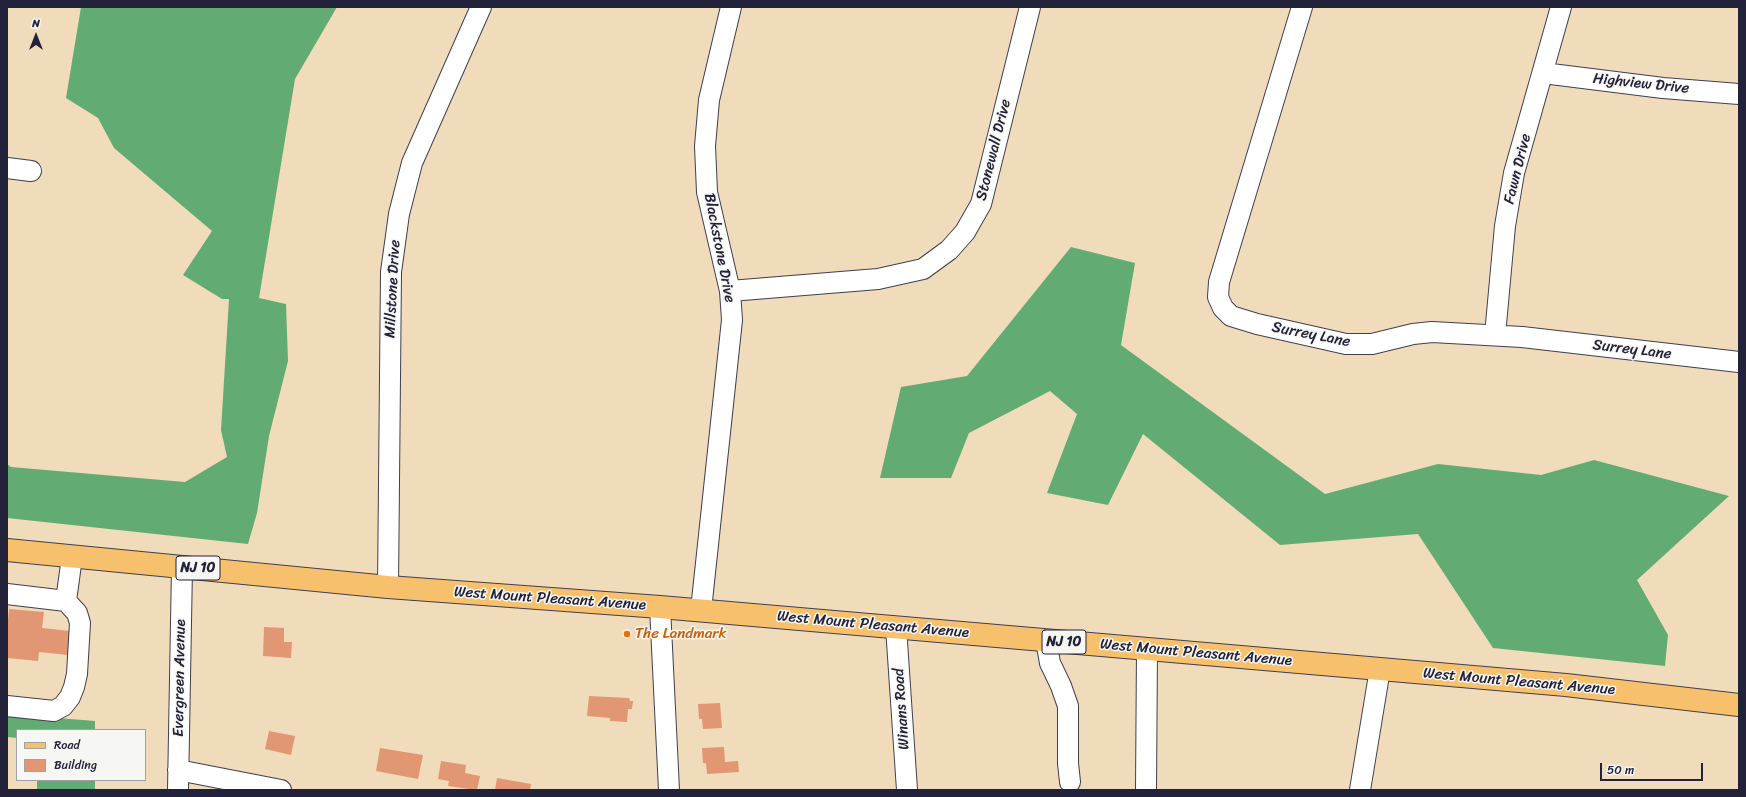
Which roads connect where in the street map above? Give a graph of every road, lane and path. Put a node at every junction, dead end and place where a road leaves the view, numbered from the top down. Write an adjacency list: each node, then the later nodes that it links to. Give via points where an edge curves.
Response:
1 (481, 7): 16 (street, Millstone Drive, via 412,163 399,214 391,272)
2 (731, 7): 10 (street, Blackstone Drive, via 709,100 705,146 707,192)
3 (1030, 7): 10 (street, Stonewall Drive, via 981,204 965,232 949,250 922,269 878,279)
4 (1302, 7): 11 (street, Surrey Lane, via 1219,282 1218,296 1223,308 1232,316 1257,324 1346,344 1372,344 1432,332)
5 (1561, 7): 6 (street, Fawn Drive)
6 (1543, 73): 7 (street, Highview Drive, via 1663,88); 11 (street, Fawn Drive, via 1514,173 1505,226)
7 (1739, 94)
8 (7, 168): 9 (street)
9 (31, 171)
10 (730, 291): 20 (street, Blackstone Drive, via 732,320)
11 (1495, 335): 12 (street, Surrey Lane)
12 (1739, 362)
13 (7, 550): 14 (main road, West Mount Pleasant Avenue / NJ 10)
14 (72, 557): 15 (main road, West Mount Pleasant Avenue / NJ 10); 18 (street)
15 (182, 567): 16 (main road, West Mount Pleasant Avenue / NJ 10); 27 (street, Evergreen Avenue)
16 (388, 586): 19 (main road, West Mount Pleasant Avenue / NJ 10)
17 (7, 594): 18 (street)
18 (66, 601): 26 (street, via 77,613 80,624 77,674 70,697 63,706 54,711)
19 (660, 607): 20 (main road, West Mount Pleasant Avenue / NJ 10); 31 (street)
20 (701, 610): 21 (main road, West Mount Pleasant Avenue / NJ 10)
21 (896, 627): 22 (main road, West Mount Pleasant Avenue / NJ 10); 32 (street, Winans Road)
22 (1046, 640): 23 (main road, West Mount Pleasant Avenue / NJ 10); 28 (street, via 1050,663 1068,706)
23 (1147, 649): 24 (main road, West Mount Pleasant Avenue / NJ 10); 33 (street)
24 (1380, 669): 25 (main road, West Mount Pleasant Avenue / NJ 10, via 1566,685); 34 (street)
25 (1739, 705)
26 (7, 706)
27 (178, 770): 29 (street, Evergreen Avenue); 30 (street)
28 (1070, 782)
29 (178, 790)
30 (281, 790)
31 (669, 790)
32 (907, 790)
33 (1146, 790)
34 (1360, 790)

